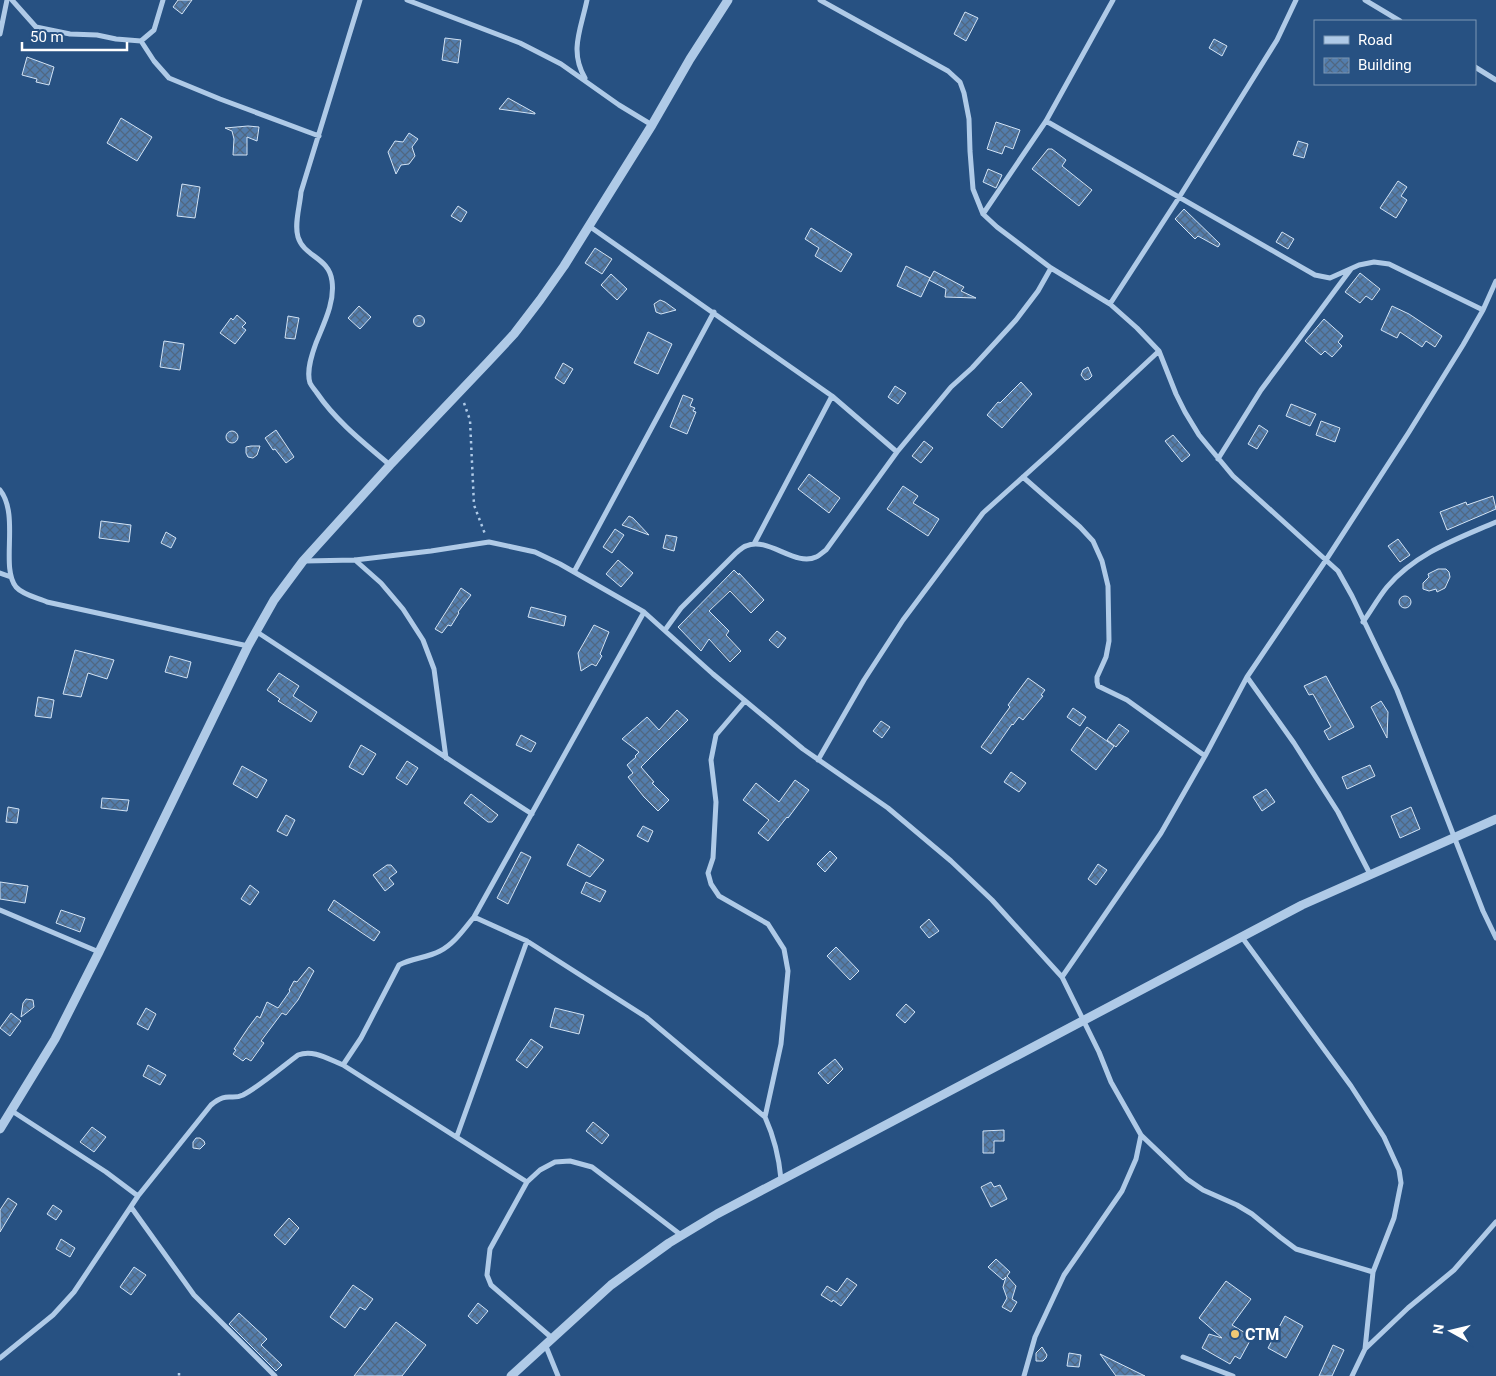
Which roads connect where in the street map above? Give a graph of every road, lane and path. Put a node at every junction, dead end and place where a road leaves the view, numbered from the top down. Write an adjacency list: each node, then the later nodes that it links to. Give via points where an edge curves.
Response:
1 (7, 0): 13 (street)
2 (12, 0): 14 (street, via 36,27)
3 (163, 0): 14 (street, via 154,30)
4 (360, 0): 20 (street)
5 (406, 0): 17 (street, via 520,43)
6 (587, 0): 17 (street, via 576,50 578,66)
7 (728, 0): 19 (street)
8 (820, 0): 22 (street, via 948,71 960,82 969,119 973,188)
9 (1113, 0): 18 (street)
10 (1296, 0): 21 (street, via 1277,40)
11 (1365, 0): 12 (street)
12 (1398, 20)
13 (0, 32)
14 (141, 41): 20 (street, via 169,78)
15 (1476, 68): 16 (street)
16 (1496, 80)
17 (587, 81): 19 (street, via 619,106)
18 (1046, 121): 21 (street); 22 (street)
19 (652, 125): 23 (street)
20 (319, 136): 35 (street, via 301,192 298,238 308,252 328,267 332,293 327,319 310,363 310,383 350,431)
21 (1180, 196): 25 (street, via 1315,275 1330,278); 27 (street)
22 (982, 214): 24 (street)
23 (588, 226): 29 (street); 31 (street, via 514,334)
24 (1051, 268): 27 (street); 33 (street, via 1016,320 952,387)
25 (1351, 268): 28 (street, via 1374,262 1389,264); 34 (street, via 1261,390)
26 (1496, 281): 28 (street)
27 (1110, 304): 30 (street)
28 (1484, 310): 42 (street)
29 (714, 312): 32 (street); 44 (street)
30 (1159, 351): 34 (street, via 1185,412); 36 (street)
31 (458, 394): 35 (street); 39 (path, via 470,420 474,506)
32 (832, 396): 33 (street); 40 (street)
33 (897, 452): 40 (street, via 826,550 816,558 792,556)
34 (1218, 459): 42 (street)
35 (390, 465): 43 (street)
36 (1024, 477): 54 (street, via 1093,541 1102,561 1108,586 1109,641 1097,677 1098,686 1128,700); 56 (street, via 983,513 903,620)
37 (0, 490): 46 (street, via 9,510)
38 (1496, 522): 48 (street, via 1420,557 1388,587)
39 (489, 542): 41 (street); 44 (street, via 535,552)
40 (754, 544): 49 (street, via 736,553 681,608)
41 (355, 560): 43 (street); 55 (street, via 381,583 423,640 434,668)
42 (1326, 560): 48 (street, via 1338,571); 52 (street)
43 (303, 561): 50 (street, via 274,600)
44 (574, 572): 47 (street)
45 (0, 573): 46 (street)
46 (11, 577): 51 (street, via 17,588 48,602)
47 (644, 612): 49 (street); 57 (street)
48 (1363, 622): 59 (street, via 1397,690)
49 (666, 630): 53 (street)
50 (257, 632): 51 (street); 55 (street)
51 (248, 646): 66 (street)
52 (1247, 677): 54 (street); 60 (street, via 1333,804)
53 (745, 701): 56 (street); 71 (street, via 716,735 711,760 716,802 708,873 719,896 768,924 784,949 788,971 781,1044)
54 (1205, 756): 67 (street, via 1161,833)
55 (446, 758): 57 (street)
56 (818, 760): 67 (street, via 888,808 951,861 992,900)
57 (532, 814): 62 (street)
58 (1496, 819): 59 (street)
59 (1455, 838): 60 (street); 64 (street)
60 (1370, 874): 63 (street)
61 (0, 910): 66 (street)
62 (474, 917): 65 (street); 69 (street, via 452,943 440,951 399,965 361,1038)
63 (1241, 936): 68 (street); 81 (street, via 1350,1086 1384,1137 1399,1170 1401,1183 1394,1218)
64 (1496, 938)
65 (527, 941): 71 (street, via 646,1017); 74 (street)
66 (99, 952): 70 (street, via 55,1039)
67 (1062, 977): 68 (street)
68 (1083, 1020): 73 (street); 75 (street)
69 (343, 1064): 74 (street); 77 (street, via 306,1052 242,1095 217,1099)
70 (12, 1111): 72 (street); 77 (street)
71 (765, 1117): 75 (street, via 772,1132)
72 (0, 1129)
73 (1141, 1135): 81 (street, via 1187,1179 1252,1214 1296,1249); 90 (street, via 1136,1159 1122,1190 1064,1275 1042,1320)
74 (457, 1136): 76 (street)
75 (781, 1179): 80 (street)
76 (527, 1182): 80 (street, via 555,1162 570,1161 592,1167); 82 (street, via 490,1249 487,1275 491,1285)
77 (138, 1196): 78 (street)
78 (132, 1207): 86 (street, via 74,1292 53,1315); 87 (street, via 194,1295)
79 (1496, 1222): 84 (street, via 1454,1270)
80 (681, 1236): 82 (street, via 611,1285)
81 (1373, 1272): 84 (street)
82 (552, 1338): 83 (street)
83 (545, 1344): 88 (street); 89 (street)
84 (1365, 1349): 92 (street)
85 (1183, 1357): 91 (street)
86 (0, 1358)
87 (275, 1376)
88 (511, 1376)
89 (558, 1376)
90 (1024, 1376)
91 (1233, 1376)
92 (1352, 1376)

